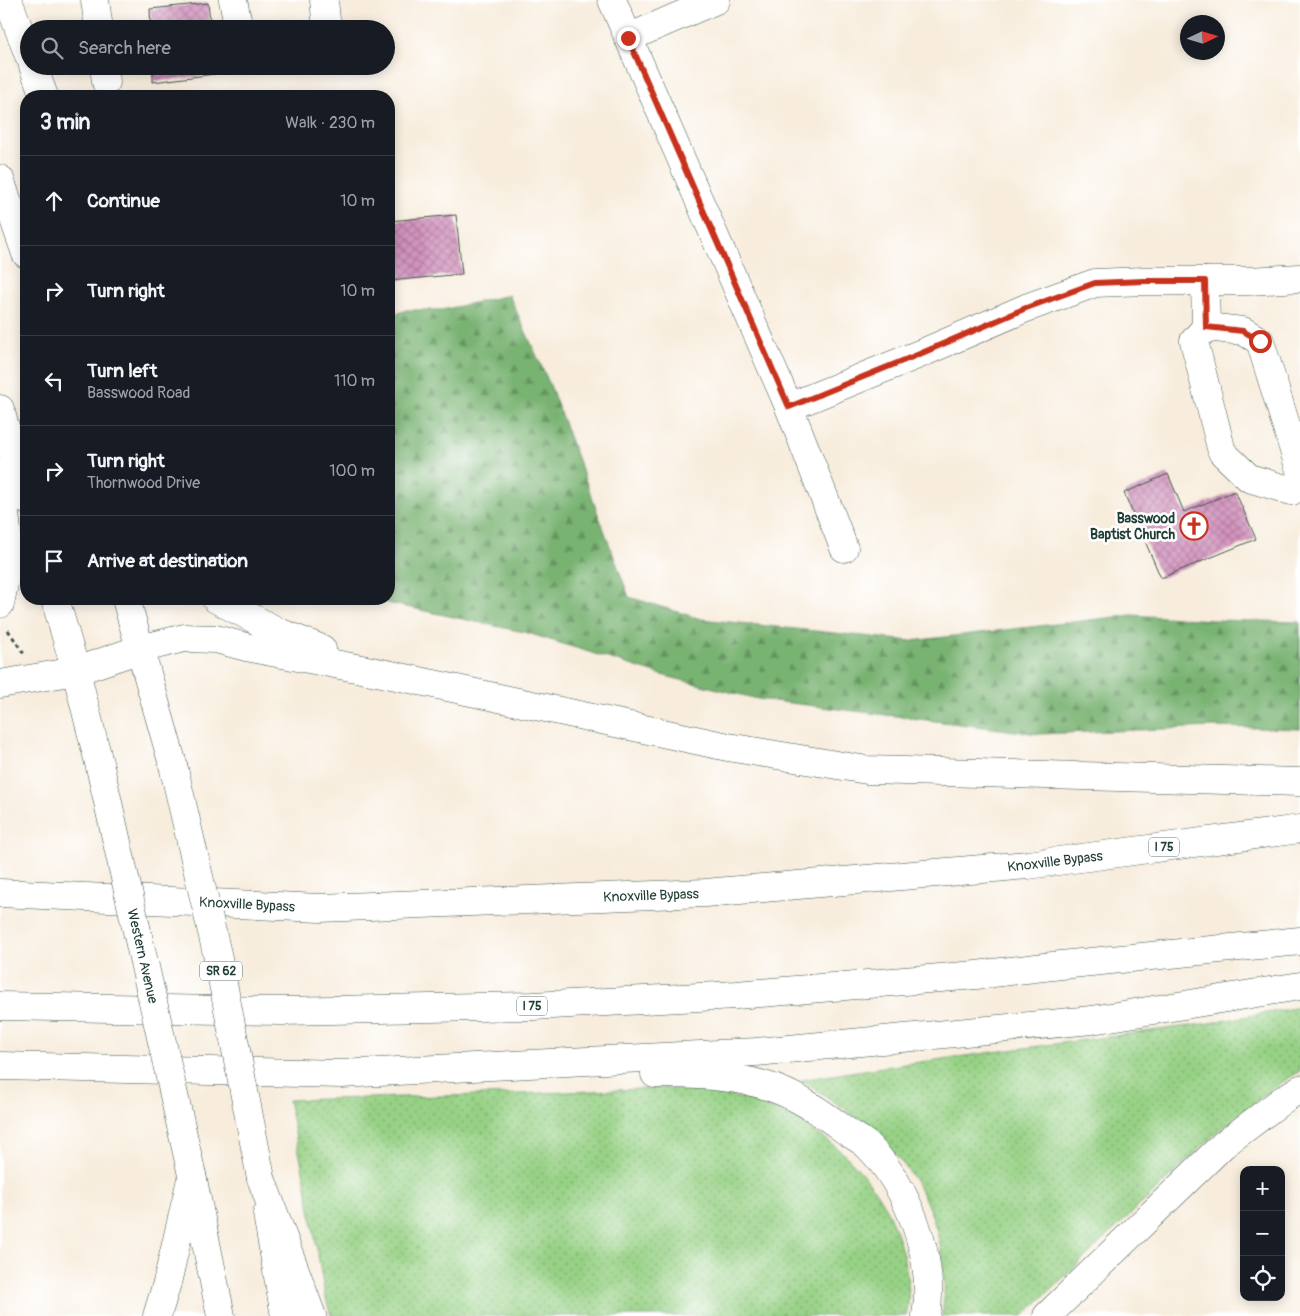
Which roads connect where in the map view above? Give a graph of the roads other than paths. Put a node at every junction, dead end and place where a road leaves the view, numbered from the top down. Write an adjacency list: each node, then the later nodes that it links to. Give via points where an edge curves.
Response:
1 (8, 0): 10 (main road)
2 (95, 0): 7 (main road)
3 (233, 0): 8 (main road)
4 (324, 0): 9 (main road)
5 (612, 0): 11 (main road)
6 (716, 0): 11 (main road)
7 (98, 20)
8 (237, 20)
9 (326, 20)
10 (20, 32)
11 (628, 38): 19 (main road)
12 (36, 75): 13 (main road)
13 (42, 90)
14 (0, 179): 15 (main road)
15 (20, 237)
16 (1300, 278): 17 (main road)
17 (1205, 281): 18 (main road); 19 (main road, via 1095,283 1026,308)
18 (1200, 334): 21 (main road, via 1243,331 1260,341); 24 (main road, via 1222,452 1249,478 1292,491)
19 (789, 407): 25 (main road)
20 (0, 409): 23 (main road)
21 (1300, 470)
22 (0, 473): 29 (main road, via 10,554)
23 (20, 479)
24 (1300, 479)
25 (844, 548)
26 (57, 605): 31 (main road, Western Avenue)
27 (128, 605): 30 (main road, SR 62)
28 (227, 605): 32 (main road, via 279,632)
29 (4, 617)
30 (140, 649): 31 (main road); 32 (main road, via 184,638 216,639); 44 (main road, SR 62, bridge, via 173,765 218,958)
31 (76, 671): 33 (main road); 43 (main road, Western Avenue, bridge)
32 (382, 673): 34 (main road, via 728,747 867,770)
33 (0, 684)
34 (1300, 782)
35 (1300, 830): 36 (main road, Knoxville Bypass / I 75, via 1028,865 705,893 320,908)
36 (0, 893)
37 (1300, 941): 39 (main road, I 75, via 976,975 736,995 533,1006 282,1011)
38 (1300, 986): 41 (main road, via 1092,1020 776,1050)
39 (0, 1006)
40 (0, 1066): 41 (main road)
41 (341, 1074): 49 (main road, via 705,1074 764,1085 807,1103 867,1145 893,1177 917,1230 927,1266 929,1301)
42 (1300, 1089): 50 (main road, via 1223,1145)
43 (192, 1175): 45 (main road); 46 (main road, Western Avenue)
44 (260, 1178): 47 (main road, SR 62); 48 (main road)
45 (157, 1316)
46 (221, 1316)
47 (285, 1316)
48 (312, 1316)
49 (926, 1316)
50 (1047, 1316)

